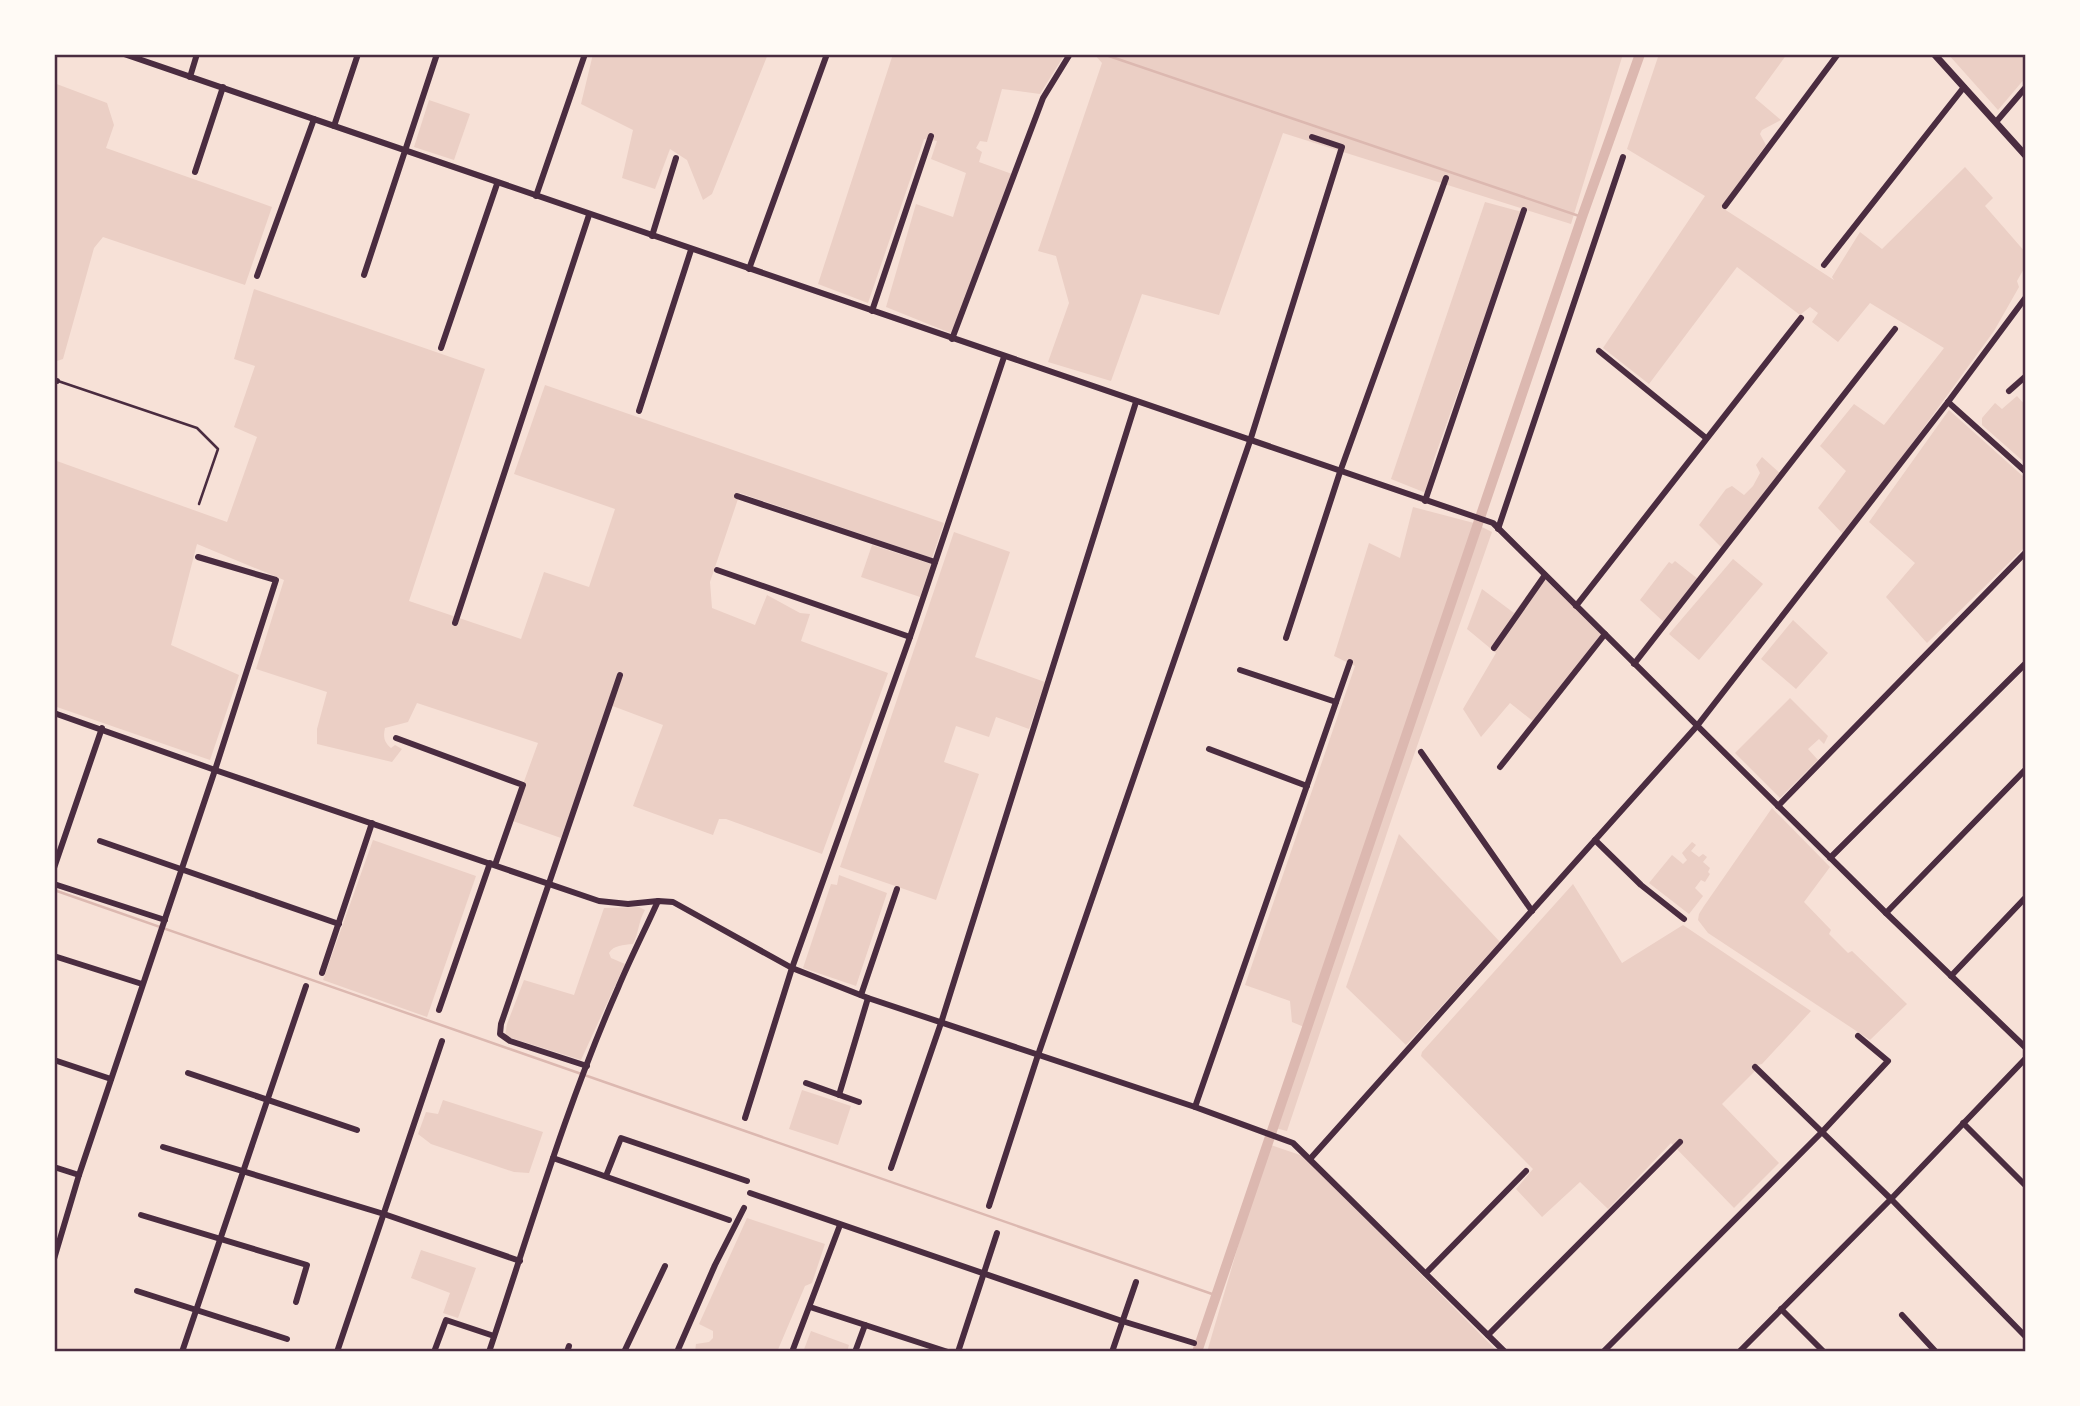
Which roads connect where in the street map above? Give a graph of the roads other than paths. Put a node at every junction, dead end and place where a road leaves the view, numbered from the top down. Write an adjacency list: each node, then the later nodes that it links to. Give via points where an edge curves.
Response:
1 (124, 54): 10 (street)
2 (197, 54): 10 (street)
3 (358, 54): 16 (street)
4 (438, 54): 19 (street)
5 (584, 54): 26 (street)
6 (827, 54): 33 (street)
7 (1070, 54): 40 (street, via 1043,98)
8 (1838, 54): 27 (street)
9 (1934, 54): 12 (street)
10 (190, 76): 11 (street)
11 (223, 87): 14 (street); 23 (street)
12 (1964, 87): 15 (street); 32 (street)
13 (2026, 88): 15 (street)
14 (314, 119): 16 (street); 35 (street)
15 (1996, 122): 20 (street)
16 (334, 126): 19 (street)
17 (931, 136): 37 (street)
18 (1312, 136): 51 (street, via 1342,146)
19 (405, 152): 25 (street); 34 (street)
20 (2026, 156)
21 (1623, 157): 57 (street)
22 (676, 158): 30 (street)
23 (195, 172)
24 (1446, 178): 52 (street)
25 (497, 184): 26 (street); 41 (street)
26 (536, 196): 29 (street)
27 (1725, 206)
28 (1524, 210): 55 (street)
29 (589, 215): 30 (street); 64 (street)
30 (652, 236): 31 (street)
31 (691, 250): 33 (street); 49 (street)
32 (1824, 265)
33 (749, 269): 37 (street)
34 (364, 275)
35 (257, 276)
36 (2026, 297): 48 (street)
37 (872, 311): 40 (street)
38 (1801, 318): 50 (street)
39 (1895, 329): 71 (street)
40 (952, 339): 43 (street)
41 (441, 348)
42 (1599, 351): 50 (street)
43 (1004, 357): 47 (street); 60 (street)
44 (2026, 376): 46 (street)
45 (56, 381): 56 (lane, via 197,428 218,449)
46 (2009, 391)
47 (1136, 402): 51 (street); 111 (street)
48 (1948, 402): 53 (street); 76 (street)
49 (639, 411)
50 (1706, 438): 63 (street)
51 (1250, 440): 52 (street); 115 (street)
52 (1340, 472): 55 (street); 67 (street)
53 (2026, 472)
54 (737, 496): 60 (street)
55 (1425, 501): 57 (street)
56 (199, 504)
57 (1496, 526): 62 (street)
58 (2026, 552): 85 (street)
59 (198, 557): 83 (street, via 276,580)
60 (935, 562): 66 (street)
61 (718, 570): 66 (street)
62 (1545, 575): 63 (street); 68 (street)
63 (1576, 606): 65 (street)
64 (455, 623)
65 (1605, 634): 71 (street); 81 (street)
66 (910, 637): 104 (street)
67 (1286, 638)
68 (1494, 648)
69 (1350, 662): 74 (street)
70 (2026, 663): 89 (street)
71 (1634, 664): 76 (street)
72 (1240, 670): 74 (street)
73 (620, 675): 94 (street)
74 (1336, 702): 84 (street)
75 (54, 713): 77 (street)
76 (1697, 726): 85 (street); 87 (street)
77 (102, 728): 83 (street); 91 (street)
78 (396, 738): 90 (street, via 523,785)
79 (1209, 749): 84 (street)
80 (1422, 752): 98 (street)
81 (1500, 767)
82 (2026, 769): 99 (street)
83 (215, 770): 86 (street); 92 (street)
84 (1307, 786): 126 (street)
85 (1778, 806): 89 (street)
86 (373, 823): 90 (street); 102 (street)
87 (1595, 840): 98 (street); 100 (street)
88 (100, 841): 92 (street)
89 (1830, 858): 99 (street)
90 (493, 864): 94 (street); 110 (street)
91 (54, 868)
92 (181, 869): 101 (street); 102 (street)
93 (54, 884): 101 (street)
94 (551, 884): 97 (street, via 599,901); 118 (street, via 500,1034)
95 (897, 889): 109 (street)
96 (2026, 897): 106 (street)
97 (659, 901): 104 (street, via 673,902); 118 (street)
98 (1532, 911): 134 (street)
99 (1886, 913): 106 (street)
100 (1684, 919)
101 (164, 922): 107 (street)
102 (339, 924): 105 (street)
103 (54, 957): 107 (street)
104 (792, 968): 109 (street); 127 (street)
105 (322, 973)
106 (1951, 976): 114 (street)
107 (142, 984): 121 (street)
108 (306, 986): 124 (street)
109 (864, 997): 111 (street); 123 (street)
110 (439, 1010)
111 (941, 1023): 115 (street); 136 (street)
112 (1858, 1036): 130 (street, via 1888,1061)
113 (442, 1041): 147 (street)
114 (2026, 1048)
115 (1038, 1055): 126 (street); 145 (street)
116 (2026, 1058): 128 (street)
117 (54, 1060): 121 (street)
118 (587, 1066): 133 (street)
119 (1755, 1068): 130 (street)
120 (188, 1073): 124 (street)
121 (111, 1079): 139 (street)
122 (806, 1083): 123 (street)
123 (839, 1095): 125 (street)
124 (268, 1100): 129 (street); 137 (street)
125 (859, 1102)
126 (1195, 1107): 134 (street, via 1293,1143)
127 (745, 1118)
128 (1963, 1123): 142 (street); 144 (street)
129 (357, 1130)
130 (1822, 1132): 144 (street); 184 (street)
131 (1679, 1142): 167 (street)
132 (163, 1147): 137 (street)
133 (553, 1158): 140 (street); 154 (street)
134 (1310, 1159): 157 (street)
135 (54, 1167): 139 (street)
136 (891, 1168)
137 (243, 1171): 147 (street); 152 (street)
138 (1527, 1171): 157 (street)
139 (79, 1175): 153 (street)
140 (606, 1176): 141 (street, via 621,1138); 149 (street)
141 (747, 1181)
142 (2026, 1186)
143 (750, 1193): 150 (street)
144 (1891, 1199): 162 (street); 169 (street)
145 (989, 1206)
146 (744, 1208): 177 (street)
147 (384, 1213): 154 (street); 173 (street)
148 (141, 1215): 152 (street)
149 (729, 1220)
150 (840, 1225): 156 (street); 161 (street)
151 (997, 1233): 156 (street)
152 (220, 1240): 160 (street, via 307,1265); 163 (street)
153 (54, 1259)
154 (520, 1261): 168 (street)
155 (665, 1266): 176 (street)
156 (984, 1272): 165 (street); 181 (street)
157 (1426, 1273): 167 (street)
158 (1136, 1282): 165 (street)
159 (137, 1291): 163 (street)
160 (296, 1302)
161 (810, 1307): 166 (street); 178 (street)
162 (1781, 1309): 185 (street); 186 (street)
163 (197, 1310): 170 (street); 172 (street)
164 (1902, 1315): 187 (street)
165 (1122, 1321): 171 (street); 182 (street)
166 (864, 1325): 179 (street); 180 (street)
167 (1488, 1335): 183 (street)
168 (494, 1336): 174 (street, via 446,1320); 175 (street)
169 (2026, 1337)
170 (287, 1339)
171 (1194, 1343)
172 (183, 1352)
173 (337, 1352)
174 (434, 1352)
175 (489, 1352)
176 (624, 1352)
177 (677, 1352)
178 (792, 1352)
179 (855, 1352)
180 (948, 1352)
181 (958, 1352)
182 (1112, 1352)
183 (1505, 1352)
184 (1603, 1352)
185 (1739, 1352)
186 (1824, 1352)
187 (1936, 1352)

